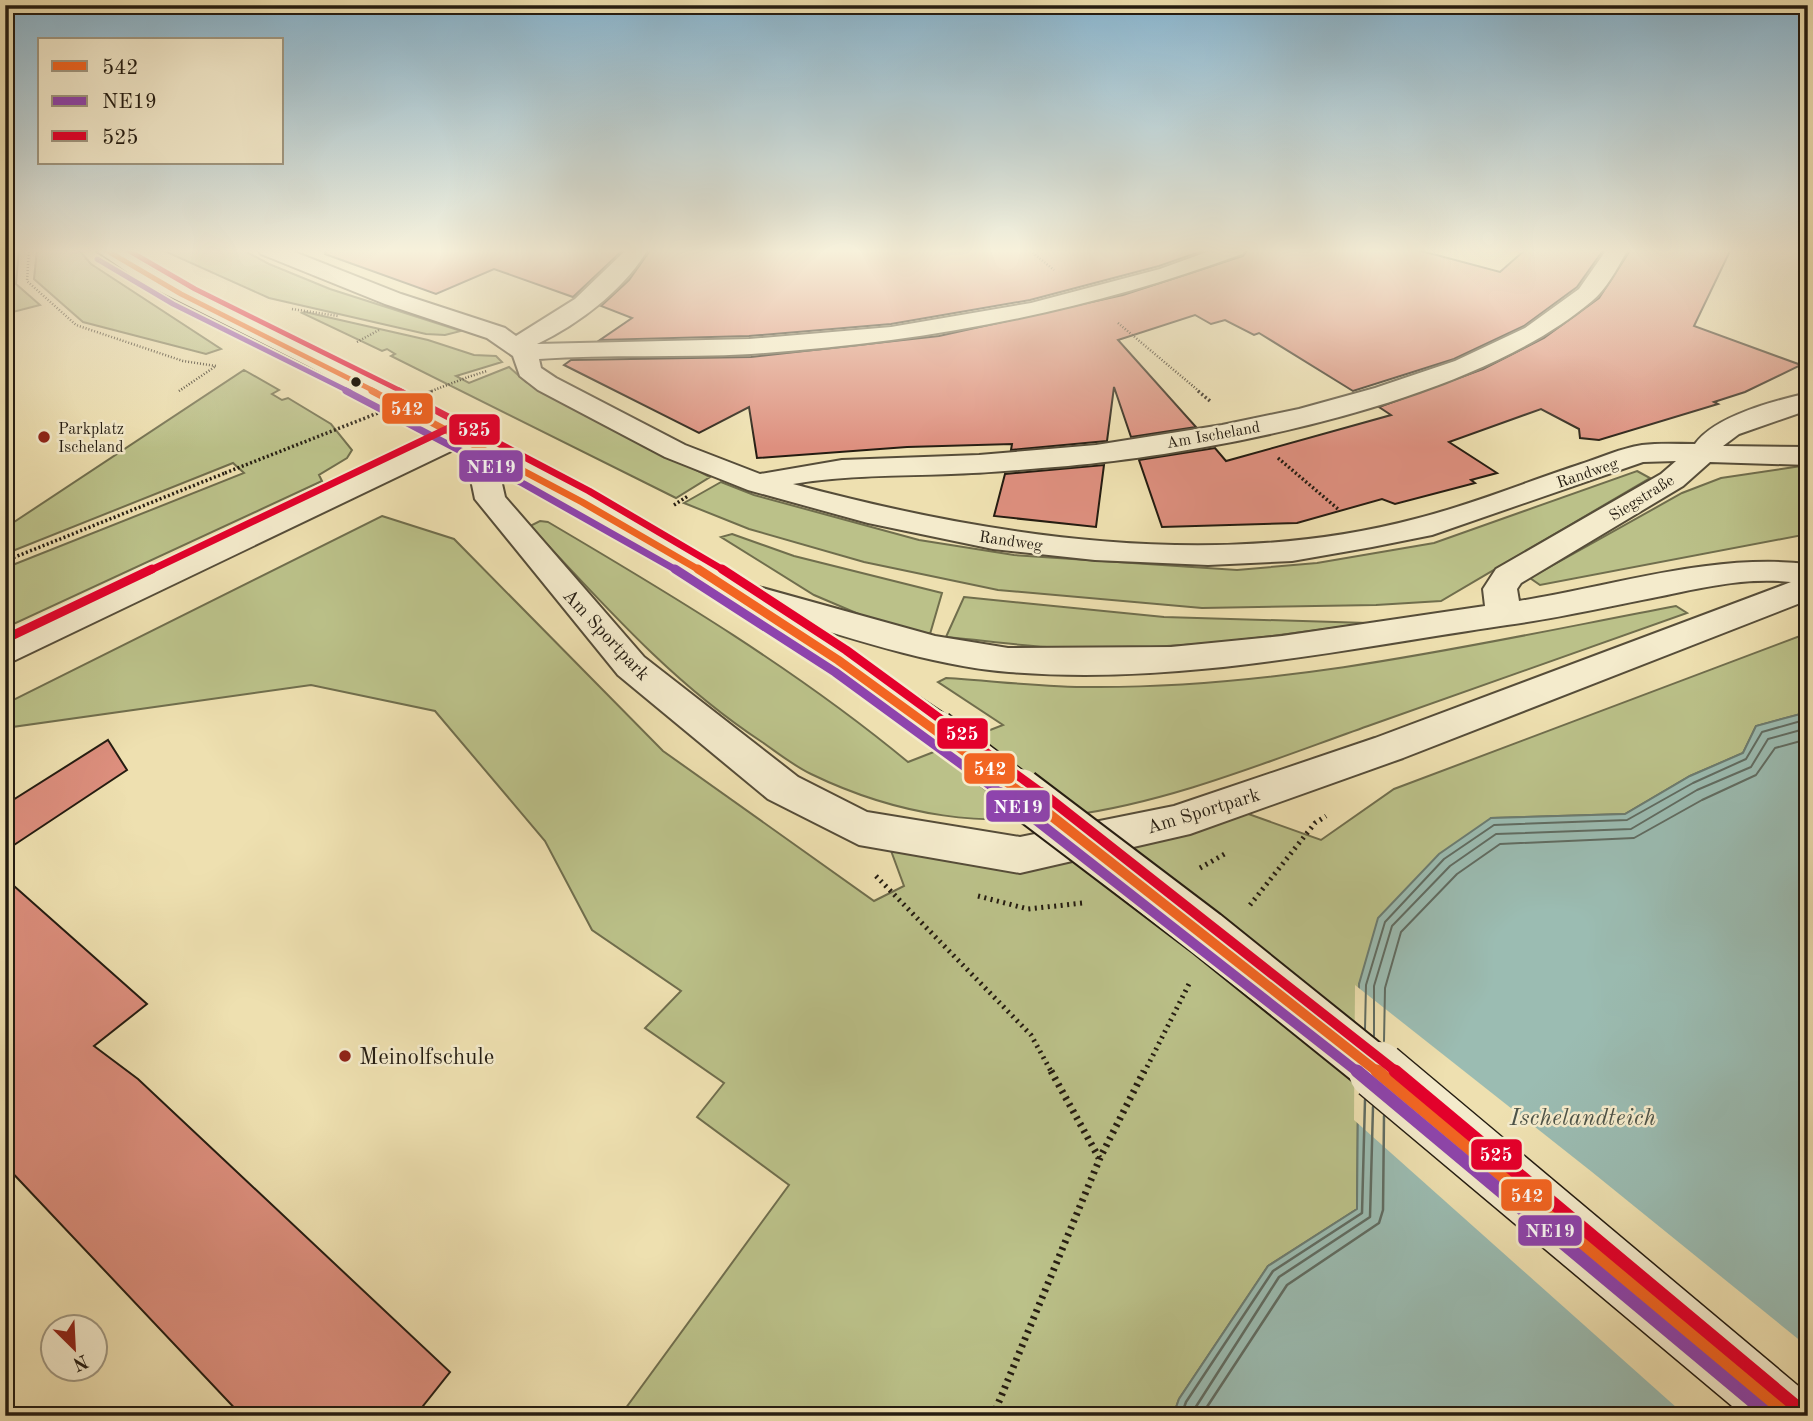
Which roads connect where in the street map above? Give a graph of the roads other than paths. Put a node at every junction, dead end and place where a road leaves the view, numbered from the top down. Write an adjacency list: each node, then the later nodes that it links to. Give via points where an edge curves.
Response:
1 (223, 315): 8 (street)
2 (445, 315): 6 (street)
3 (565, 315): 6 (street)
4 (1006, 315): 6 (street, via 832,340 679,349)
5 (1558, 315): 13 (street, Am Ischeland, via 1508,345 1392,392 1244,429 1095,454 923,468 796,471)
6 (521, 349): 13 (street, Randweg, via 529,371 547,384 675,451)
7 (1808, 401): 9 (street, Siegstraße, via 1730,428)
8 (460, 436): 10 (street); 12 (street)
9 (1703, 453): 11 (street, Randweg); 13 (street, Randweg, via 1640,454 1421,528 1292,551 1208,555 993,539 869,514); 17 (street, Siegstraße, via 1672,480 1508,576 1500,589)
10 (494, 455): 12 (street); 15 (street, Am Sportpark, via 485,475 490,499 631,666 783,788 859,828 1020,855 1175,822 1389,748); 16 (street)
11 (1808, 456)
12 (370, 478): 18 (street)
13 (759, 484)
14 (1808, 574): 17 (street, via 1731,572)
15 (1808, 588)
16 (737, 593): 17 (street, via 935,648 1008,660 1171,659 1282,648); 19 (street, bridge, via 937,729 1206,933 1556,1217)
17 (1504, 615)
18 (5, 653)
19 (1789, 1416)

